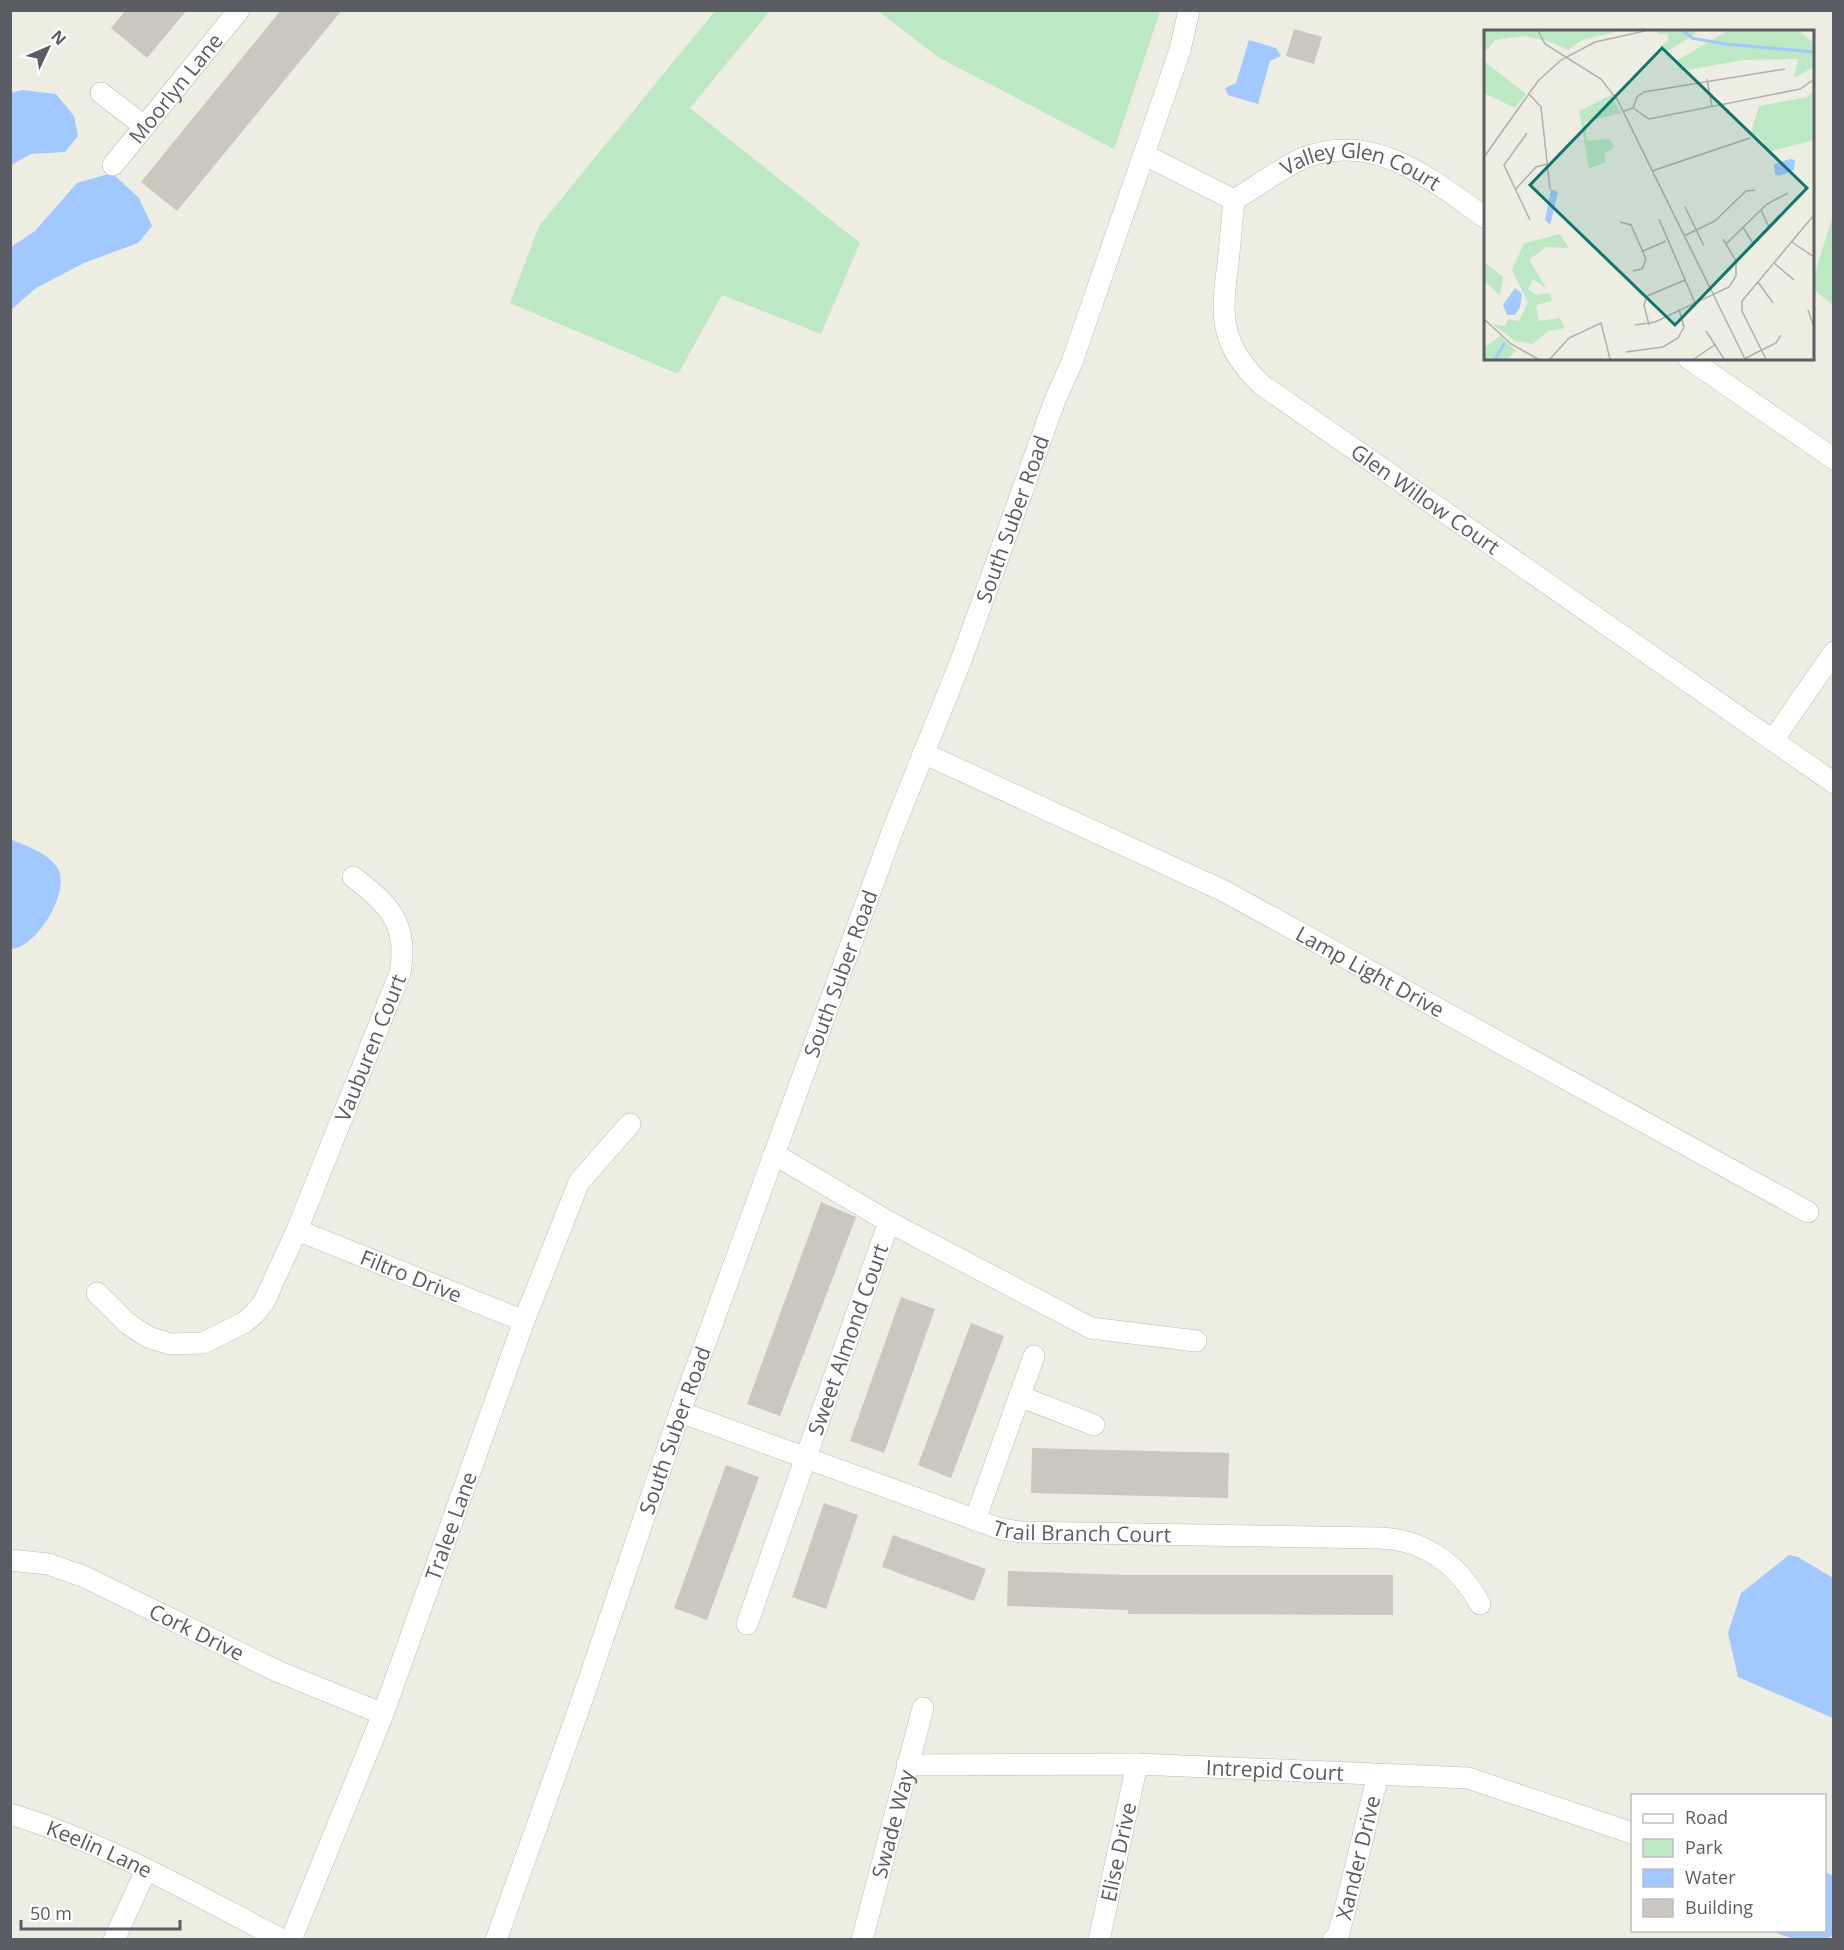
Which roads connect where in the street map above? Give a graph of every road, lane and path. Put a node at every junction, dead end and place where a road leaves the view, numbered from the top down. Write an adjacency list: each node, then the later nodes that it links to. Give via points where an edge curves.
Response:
1 (238, 10): 4 (street, Moorlyn Lane)
2 (1189, 10): 5 (street, South Suber Road, via 1180,50)
3 (101, 93): 4 (street)
4 (144, 126): 6 (street, Moorlyn Lane)
5 (1145, 155): 7 (street); 13 (street, South Suber Road, via 1072,362)
6 (113, 165)
7 (1234, 200): 8 (street, Valley Glen Court, via 1300,160 1356,149 1376,152 1415,168); 12 (street, Glen Willow Court, via 1222,312 1231,347 1245,369 1262,385)
8 (1484, 217)
9 (1691, 360): 10 (street)
10 (1833, 459)
11 (1833, 652): 12 (street)
12 (1773, 741): 14 (street, Glen Willow Court)
13 (923, 753): 17 (street, South Suber Road); 18 (street, Lamp Light Drive, via 1224,891)
14 (1833, 783)
15 (353, 877): 20 (street, Vauburen Court, via 390,909 400,928 404,950 400,973)
16 (630, 1124): 22 (street, Tralee Lane, via 579,1182)
17 (774, 1154): 19 (street); 26 (street, South Suber Road)
18 (1808, 1212)
19 (890, 1222): 23 (street, via 1091,1328); 28 (street, Sweet Almond Court)
20 (297, 1230): 21 (street, Vauburen Court, via 264,1302 255,1313 238,1326 203,1342 170,1344 148,1337 127,1323); 22 (street, Filtro Drive)
21 (97, 1293)
22 (524, 1321): 34 (street, Tralee Lane)
23 (1196, 1341)
24 (1034, 1356): 25 (street)
25 (1019, 1396): 27 (street); 29 (street)
26 (680, 1412): 28 (street, Trail Branch Court); 44 (street, South Suber Road)
27 (1094, 1425)
28 (807, 1458): 29 (street, Trail Branch Court); 32 (street, Sweet Almond Court)
29 (975, 1520): 31 (street, Trail Branch Court, via 1022,1532 1395,1538 1434,1554 1467,1581)
30 (10, 1560): 34 (street, Cork Drive, via 48,1564 85,1577 277,1671)
31 (1480, 1604)
32 (747, 1624)
33 (923, 1708): 36 (street, Swade Way)
34 (383, 1714): 43 (street, Tralee Lane)
35 (1137, 1764): 36 (street, Intrepid Court); 37 (street, Intrepid Court); 46 (street, Elise Drive)
36 (907, 1765): 45 (street, Swade Way)
37 (1378, 1775): 39 (street, Intrepid Court, via 1468,1778); 47 (street, Xander Drive, via 1344,1914)
38 (10, 1814): 40 (street, Keelin Lane, via 45,1824)
39 (1631, 1833)
40 (146, 1870): 41 (street); 42 (street, Keelin Lane)
41 (114, 1940)
42 (283, 1940)
43 (291, 1940)
44 (496, 1940)
45 (862, 1940)
46 (1099, 1940)
47 (1333, 1940)

